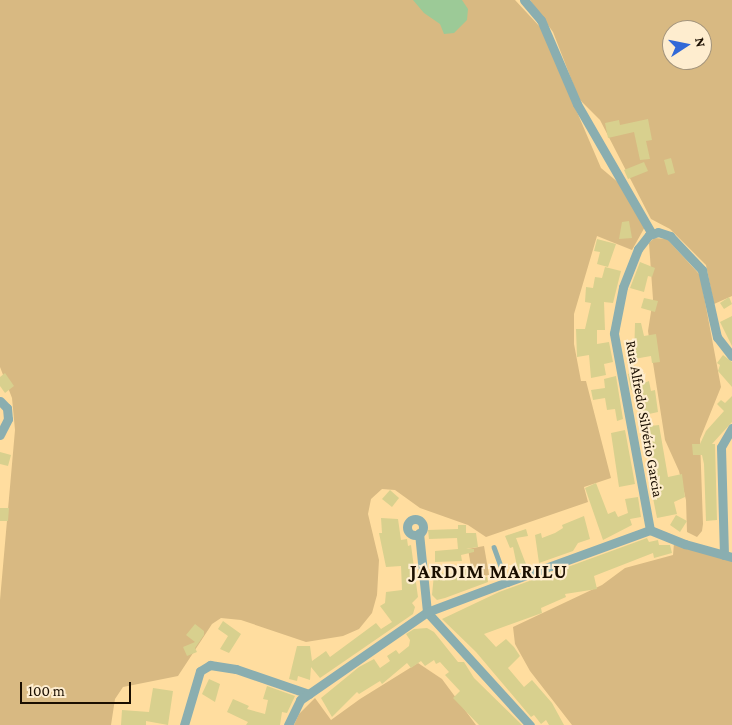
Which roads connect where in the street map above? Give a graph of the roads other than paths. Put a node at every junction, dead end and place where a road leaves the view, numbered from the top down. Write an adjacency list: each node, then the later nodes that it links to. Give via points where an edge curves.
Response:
1 (524, 0): 2 (street, via 541,20 577,104)
2 (652, 234): 3 (street, via 670,236 702,270 715,333 721,346); 9 (street, Rua Alfredo Silvério Garcia, via 635,256 614,325 616,353)
3 (732, 356)
4 (0, 401): 6 (street, via 7,408 8,424)
5 (732, 428): 7 (street, via 722,440)
6 (0, 435)
7 (721, 452): 8 (street); 12 (street)
8 (732, 453)
9 (650, 530): 12 (street, via 684,544); 13 (street)
10 (419, 533): 14 (street)
11 (494, 547): 13 (lane)
12 (728, 556)
13 (507, 582): 14 (street)
14 (427, 612): 15 (street); 18 (street)
15 (309, 694): 16 (street, via 236,669 210,665 200,671); 17 (street, via 300,700)
16 (184, 725)
17 (288, 725)
18 (530, 725)

